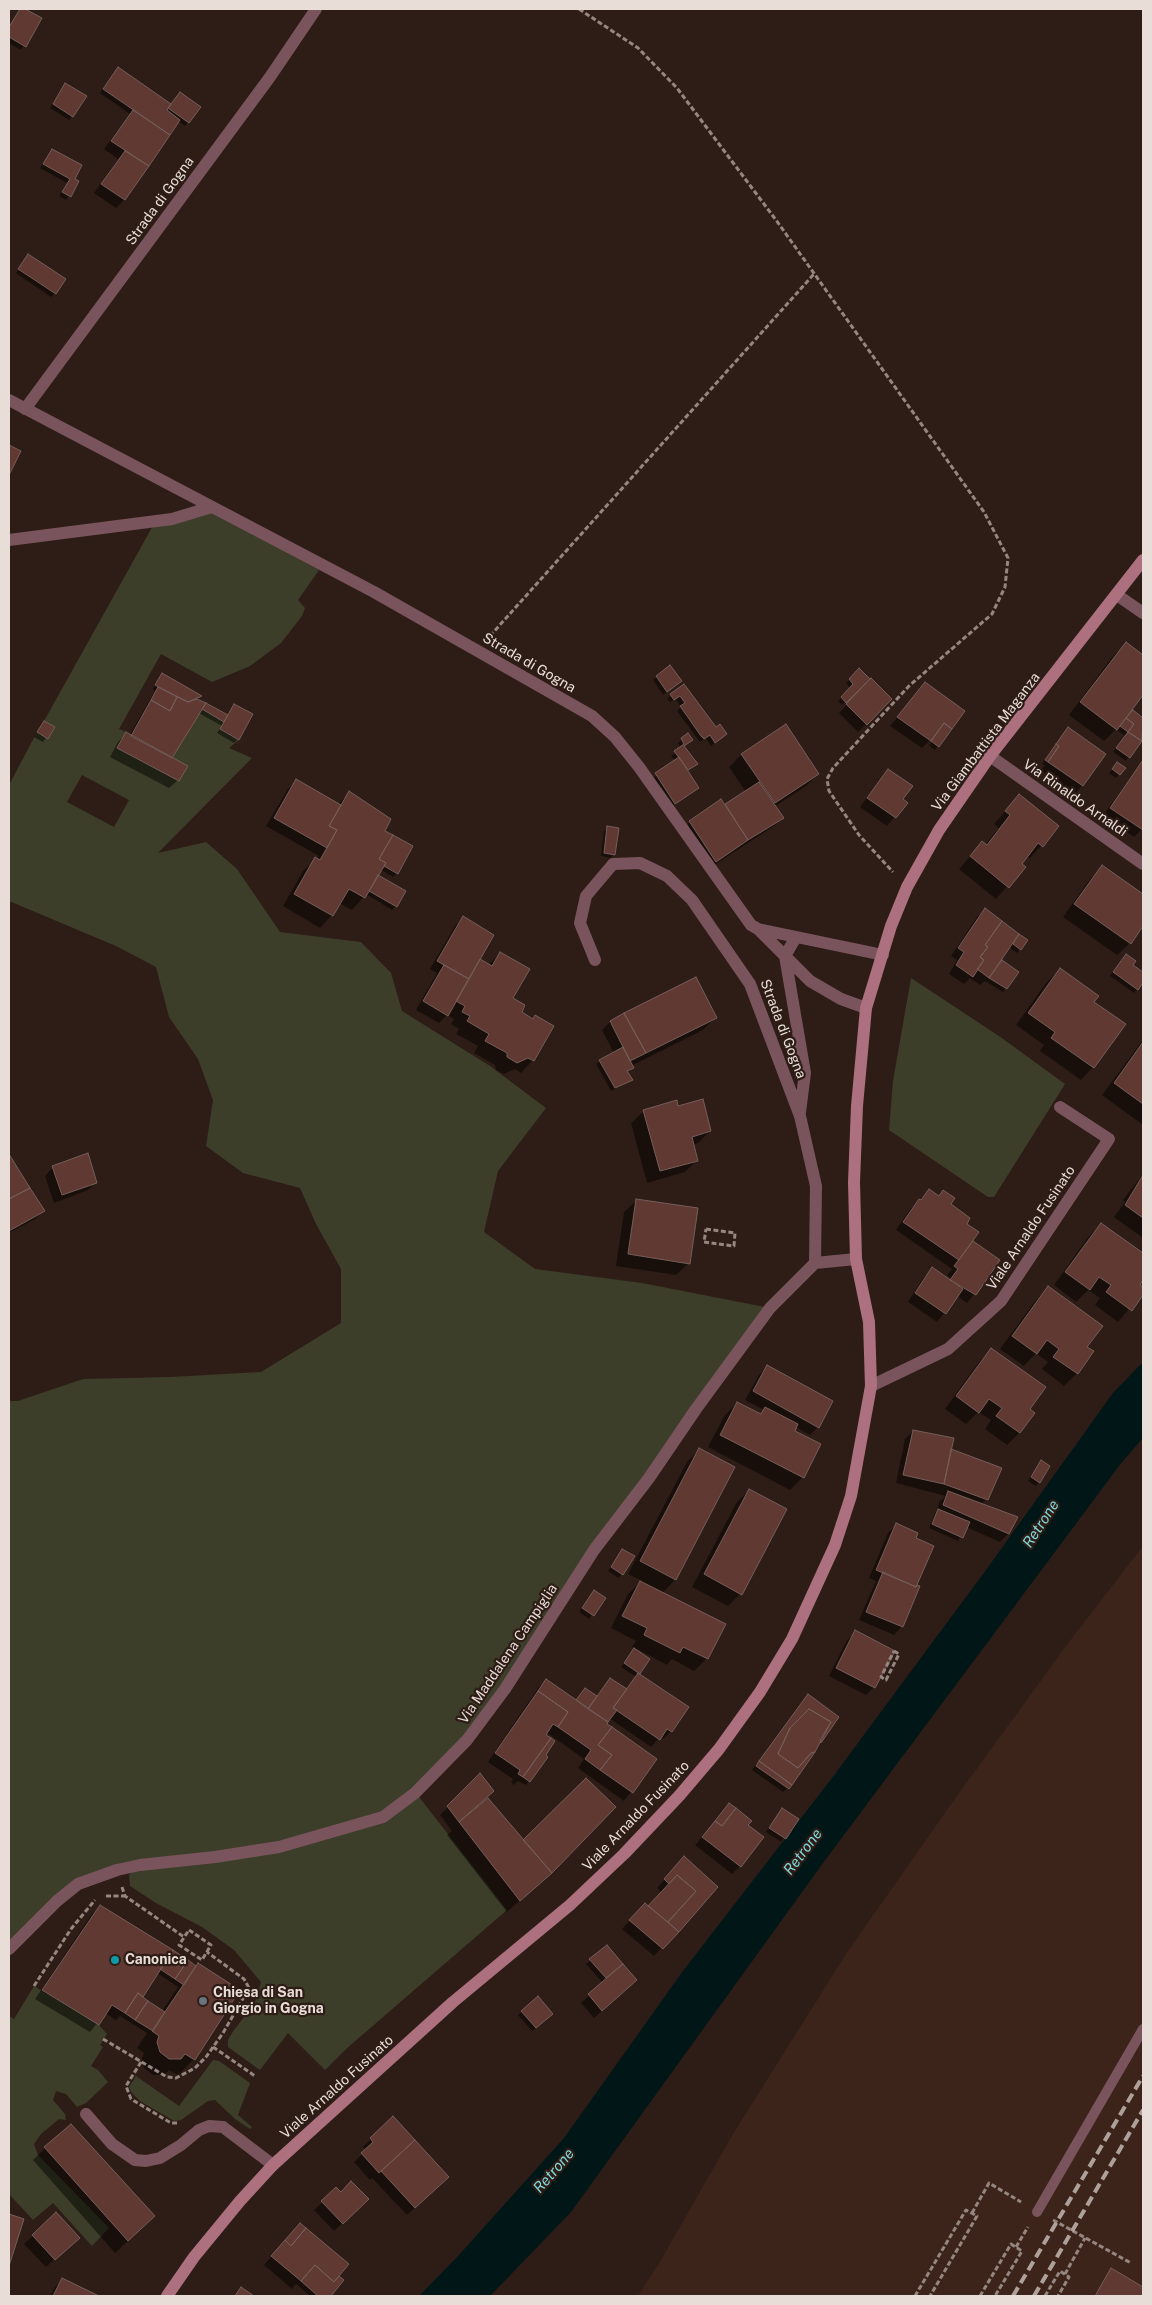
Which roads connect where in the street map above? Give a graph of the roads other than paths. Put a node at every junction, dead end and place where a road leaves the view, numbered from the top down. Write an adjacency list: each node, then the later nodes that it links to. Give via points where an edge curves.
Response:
1 (316, 9): 3 (street, Strada di Gogna, via 265,84)
2 (9, 400): 3 (street, Strada di Gogna)
3 (25, 409): 4 (street, Strada di Gogna)
4 (212, 507): 5 (street, via 172,519); 11 (street, Strada di Gogna, via 374,592 592,716 615,736 751,925)
5 (9, 540)
6 (1143, 560): 7 (street, Via Giambattista Maganza)
7 (1117, 595): 8 (street); 9 (street, Via Giambattista Maganza)
8 (1143, 613)
9 (990, 756): 10 (street, Via Rinaldo Arnaldi); 13 (street, Via Giambattista Maganza, via 939,830 907,887)
10 (1143, 864)
11 (758, 929): 12 (street); 14 (street, Strada di Gogna)
12 (796, 937): 13 (street); 14 (street)
13 (883, 955): 16 (street, Via Giambattista Maganza)
14 (785, 956): 16 (street, Strada di Gogna, via 810,981 841,999); 19 (street, Strada di Gogna, via 805,1073)
15 (595, 960): 19 (street, Strada di Gogna, via 580,924 586,896 613,864 640,863 667,876 692,900 750,984)
16 (866, 1008): 17 (street, Via Giambattista Maganza)
17 (857, 1106): 20 (street, Viale Arnaldo Fusinato, via 854,1182)
18 (1060, 1107): 22 (street, Viale Arnaldo Fusinato, via 1108,1139 1001,1301 948,1349)
19 (800, 1116): 21 (street, Strada di Gogna, via 816,1186)
20 (856, 1259): 21 (street); 22 (street, Viale Arnaldo Fusinato, via 868,1322)
21 (815, 1263): 23 (street, Via Maddalena Campiglia, via 770,1308 696,1409 594,1550 505,1689 467,1740 415,1793 383,1817 279,1847 117,1870 78,1884)
22 (871, 1386): 26 (street, Viale Arnaldo Fusinato, via 851,1496 835,1545 792,1639 760,1692 719,1749 624,1854 570,1905 453,2002)
23 (9, 1949)
24 (1143, 2029): 27 (lane)
25 (86, 2114): 26 (street, via 112,2144 135,2160 160,2158 209,2126 223,2127)
26 (273, 2166): 28 (street, Viale Arnaldo Fusinato, via 200,2250)
27 (1037, 2212)
28 (167, 2296)

